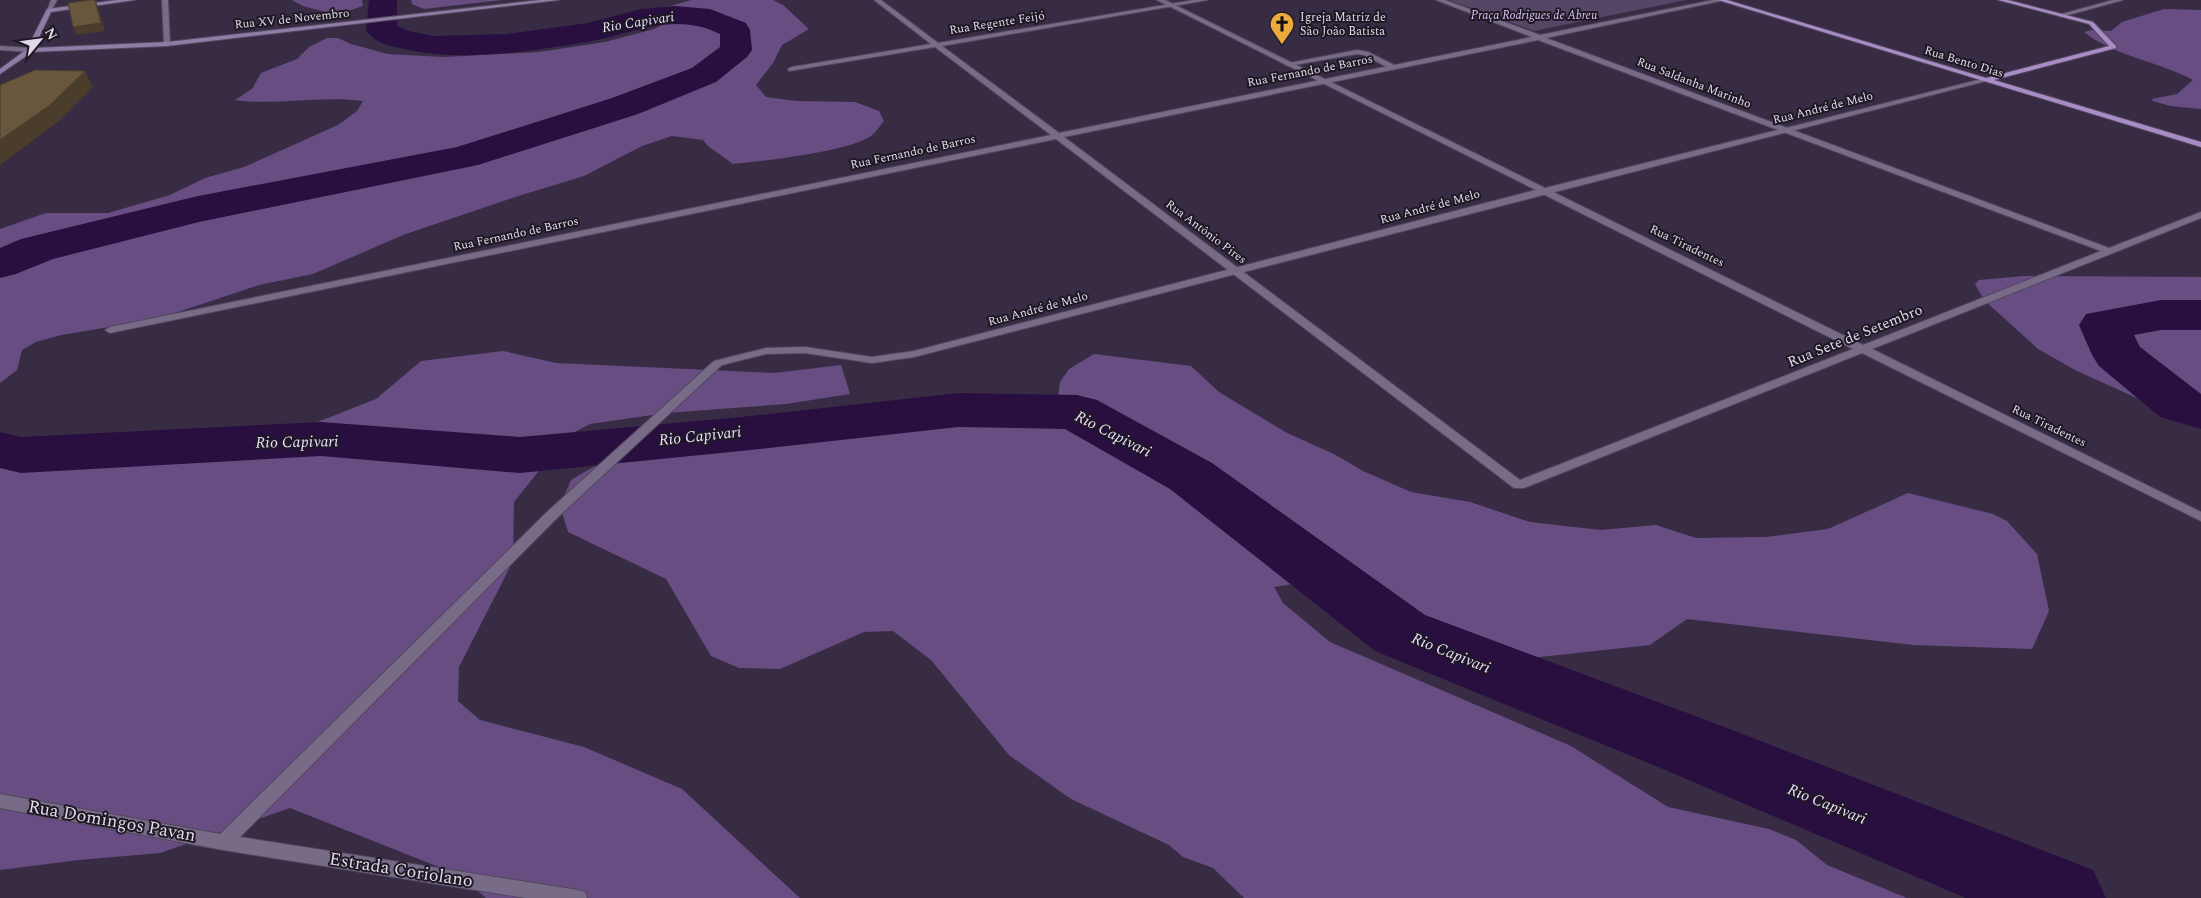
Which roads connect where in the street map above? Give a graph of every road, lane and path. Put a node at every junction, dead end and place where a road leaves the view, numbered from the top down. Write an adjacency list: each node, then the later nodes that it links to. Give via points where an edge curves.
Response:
1 (54, 0): 13 (street)
2 (132, 0): 13 (main road)
3 (165, 0): 16 (street)
4 (556, 0): 16 (main road, Rua XV de Novembro)
5 (876, 0): 17 (street, Rua Antônio Pires)
6 (1160, 0): 12 (street, Rua Tiradentes)
7 (1205, 0): 12 (street, Rua Regente Feijó)
8 (1439, 0): 15 (street, Rua Saldanha Marinho)
9 (1721, 0): 15 (street, Rua Fernando de Barros); 24 (main road, Rua Bento Dias)
10 (2001, 0): 14 (main road)
11 (2120, 0): 14 (street)
12 (1171, 6): 17 (street, Rua Regente Feijó); 20 (street, Rua Tiradentes)
13 (49, 10): 19 (main road)
14 (2061, 15): 24 (main road, Rua André de Melo, via 2091,23 2114,47)
15 (1539, 37): 21 (street, Rua Fernando de Barros); 26 (street, Rua Saldanha Marinho)
16 (167, 44): 19 (main road, Rua XV de Novembro)
17 (936, 45): 22 (street, Rua Regente Feijó); 27 (street, Rua Antônio Pires)
18 (0, 48): 19 (street)
19 (30, 50): 23 (main road)
20 (1288, 64): 21 (street, via 1357,52); 25 (street, Rua Tiradentes)
21 (1394, 67): 25 (street, Rua Fernando de Barros)
22 (792, 68)
23 (0, 72)
24 (1986, 80): 26 (street, Rua André de Melo); 28 (main road, Rua Bento Dias)
25 (1323, 81): 27 (street, Rua Fernando de Barros); 29 (street, Rua Tiradentes)
26 (1786, 130): 29 (street, Rua André de Melo); 31 (street, Rua Saldanha Marinho)
27 (1056, 135): 32 (street, Rua Antônio Pires); 33 (street, Rua Fernando de Barros)
28 (2201, 145)
29 (1544, 191): 32 (street, Rua André de Melo); 34 (street, Rua Tiradentes)
30 (2201, 215): 31 (street, Rua Sete de Setembro)
31 (2109, 251): 34 (street, Rua Sete de Setembro)
32 (1236, 271): 35 (street, Rua Antônio Pires); 38 (street, Rua André de Melo, via 914,354 872,360 805,350 766,352 718,363 553,514)
33 (110, 330)
34 (1863, 349): 35 (street, Rua Sete de Setembro); 36 (street, Rua Tiradentes)
35 (1519, 485)
36 (2201, 517)
37 (0, 801): 38 (street, Rua Domingos Pavan)
38 (223, 842): 39 (street, Estrada Coriolano)
39 (578, 898)

